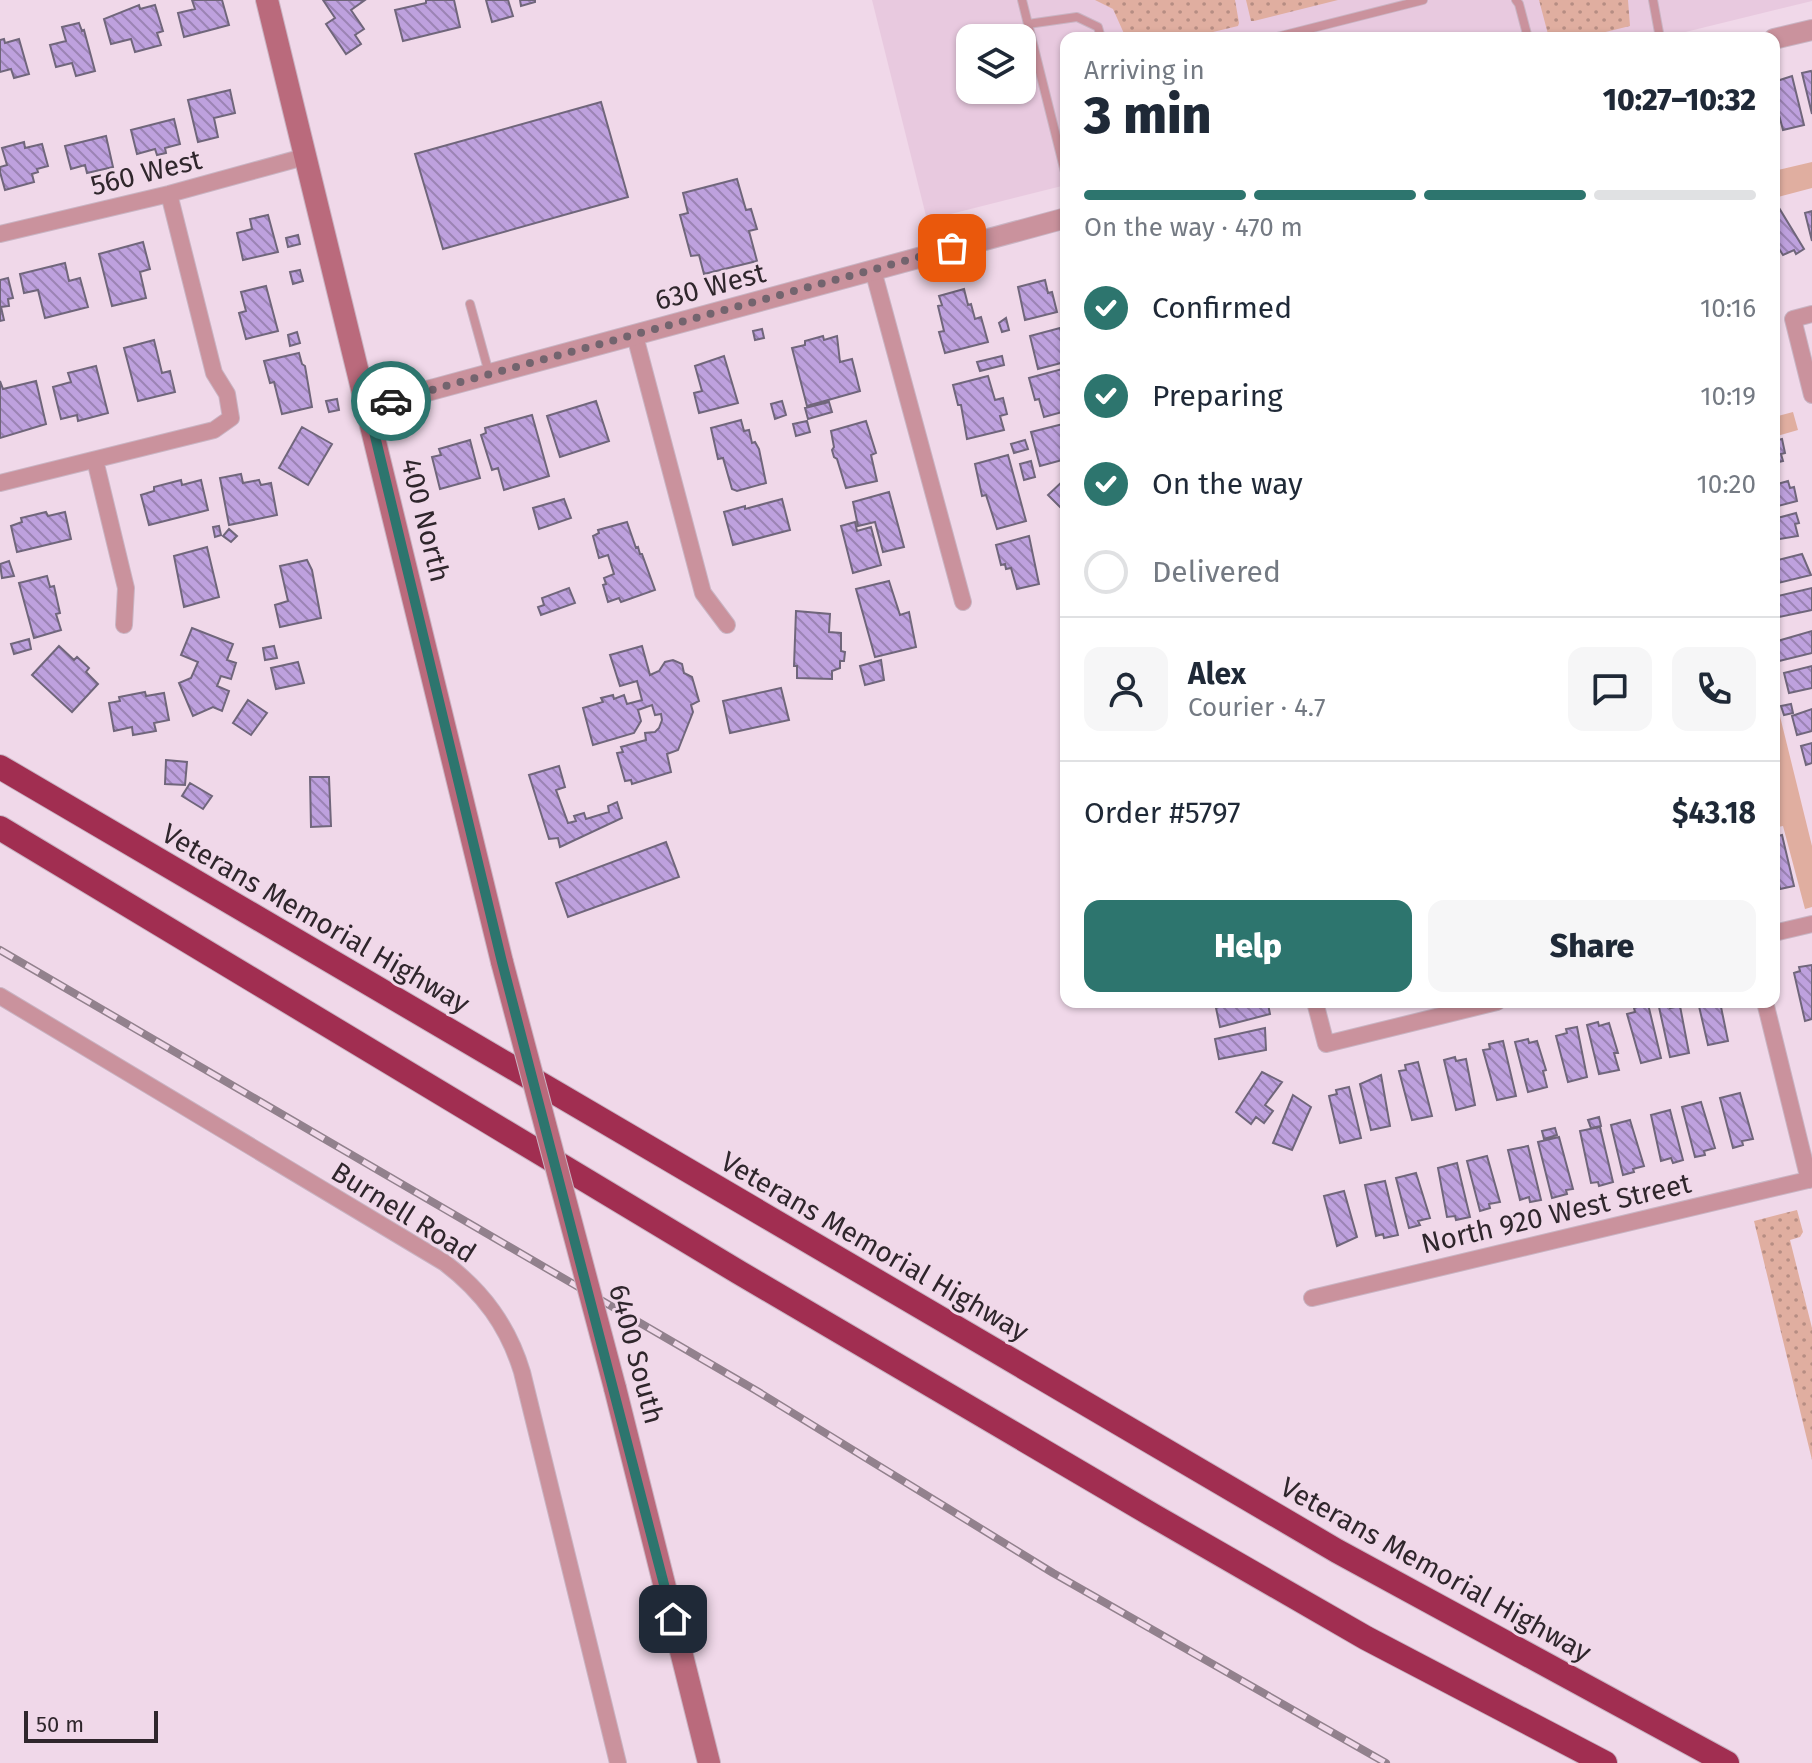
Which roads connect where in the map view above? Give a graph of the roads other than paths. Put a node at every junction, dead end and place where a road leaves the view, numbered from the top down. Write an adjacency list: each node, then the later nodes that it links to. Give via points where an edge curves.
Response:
1 (267, 0): 15 (main road, 400 North)
2 (1022, 0): 6 (lane)
3 (1423, 0): 9 (lane)
4 (1516, 0): 10 (lane)
5 (1653, 0): 11 (lane)
6 (1028, 24): 8 (lane, via 1077,17)
7 (1812, 30): 12 (street)
8 (1099, 32)
9 (1297, 32)
10 (1526, 32)
11 (1659, 32)
12 (1780, 38)
13 (1036, 52): 14 (lane)
14 (1060, 135)
15 (304, 157): 16 (street, 560 West); 25 (main road, 400 North)
16 (169, 194): 18 (street, 560 West); 26 (street, via 214,373 227,394 231,418 214,430)
17 (1060, 220): 19 (street, 630 West)
18 (0, 234)
19 (873, 270): 22 (street, 630 West); 28 (street)
20 (470, 304): 23 (lane)
21 (1812, 314): 24 (street, via 1793,319)
22 (635, 336): 23 (street, 630 West); 30 (street, via 703,593)
23 (490, 374): 25 (street, 630 West)
24 (1812, 395)
25 (368, 407): 35 (main road, 400 North)
26 (95, 460): 27 (street); 29 (street, via 126,588)
27 (0, 483)
28 (963, 602)
29 (124, 625)
30 (727, 625)
31 (0, 767): 45 (highway, Veterans Memorial Highway, via 1337,1551)
32 (0, 828): 44 (highway, via 1154,1516 1366,1638)
33 (1812, 924): 34 (street)
34 (1780, 932)
35 (502, 962): 43 (main road, 6400 South, bridge)
36 (0, 997): 42 (street, Burnell Road, via 445,1263 493,1310 522,1372)
37 (1317, 1008): 38 (street, via 1326,1044)
38 (1473, 1008)
39 (1767, 1008): 40 (street)
40 (1811, 1179): 41 (street, North 920 West Street)
41 (1312, 1298)
42 (618, 1763)
43 (709, 1763)
44 (1605, 1763)
45 (1727, 1763)

